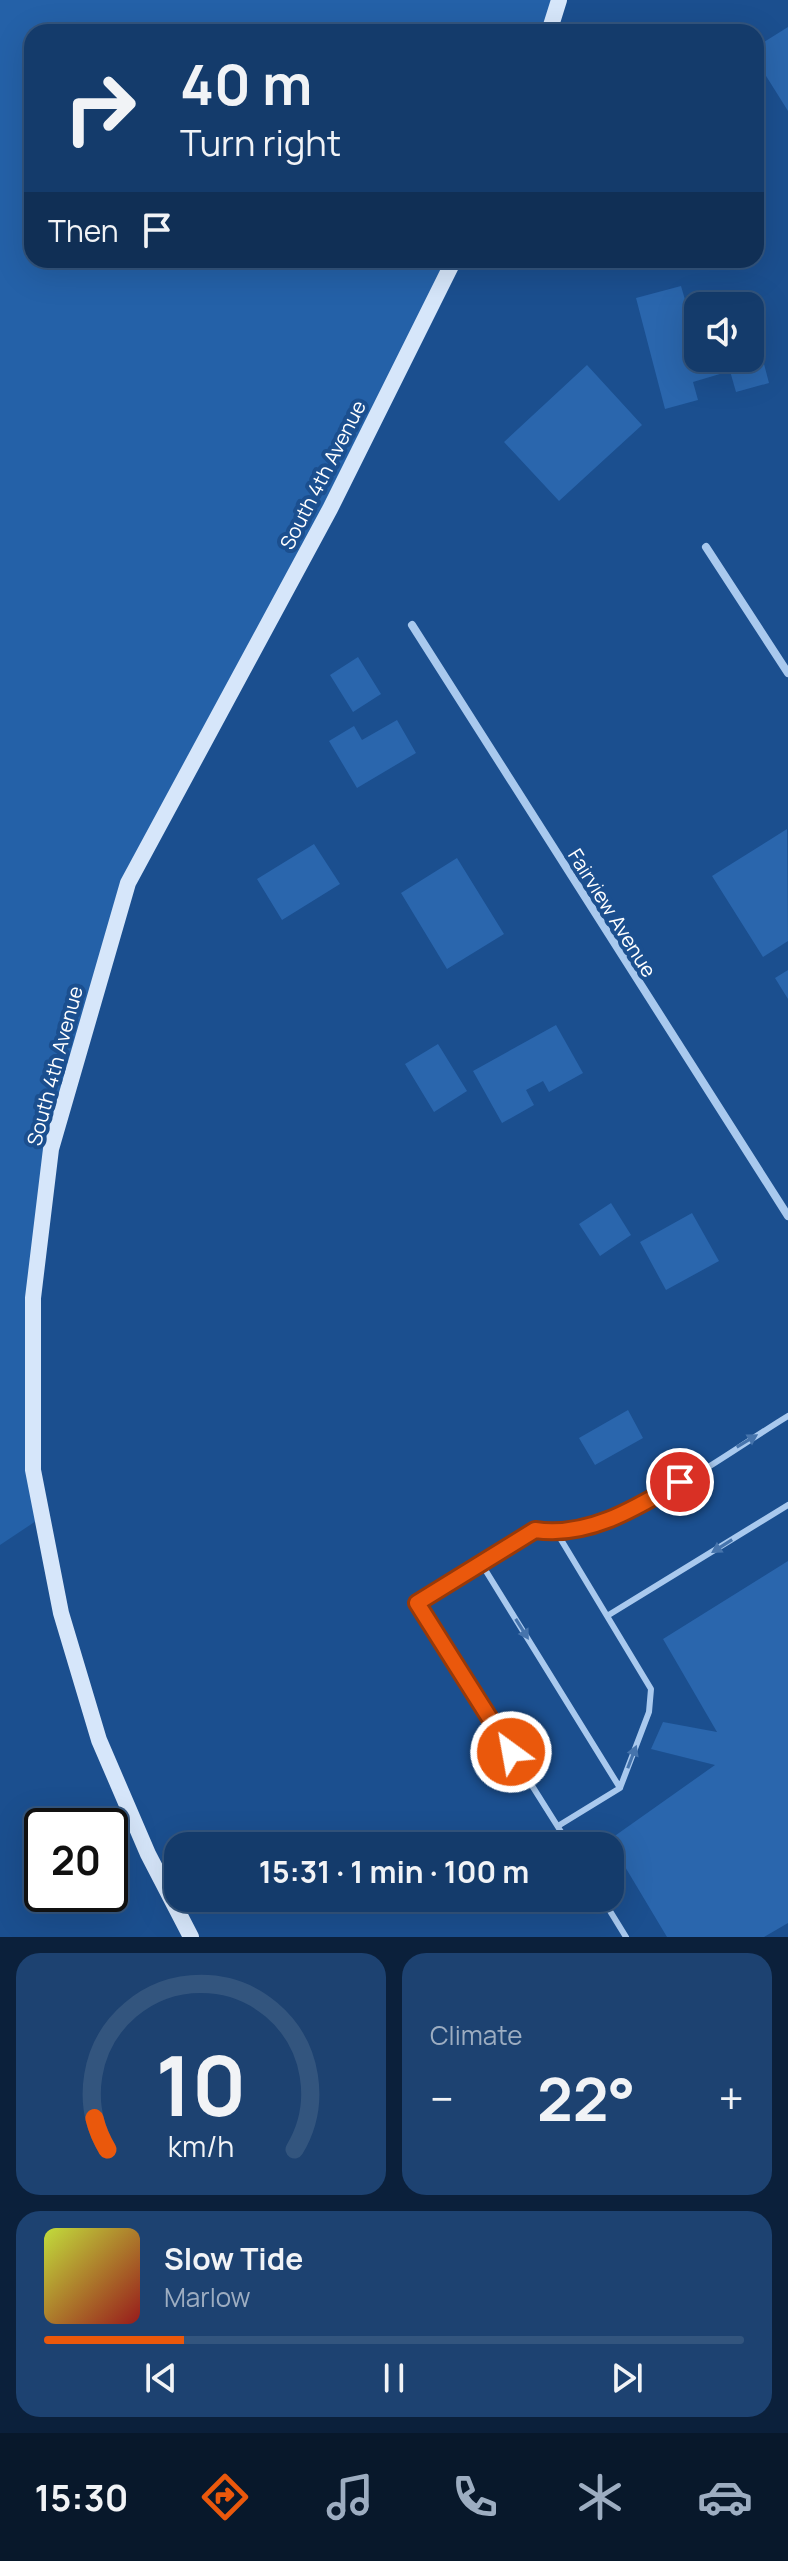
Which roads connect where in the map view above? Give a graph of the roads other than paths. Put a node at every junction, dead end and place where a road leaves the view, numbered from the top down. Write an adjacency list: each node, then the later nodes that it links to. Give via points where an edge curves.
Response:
1 (559, 0): 2 (street)
2 (552, 24)
3 (450, 268): 17 (street, South 4th Avenue, via 330,509 128,883 51,1149 33,1298 33,1470 61,1613 99,1740)
4 (706, 547): 6 (street)
5 (412, 625): 7 (street, Fairview Avenue)
6 (788, 673)
7 (788, 1216)
8 (788, 1416): 10 (lane, one-way to 8, via 625,1514)
9 (788, 1505): 12 (lane, one-way to 12)
10 (557, 1533): 11 (lane, via 535,1530); 12 (lane)
11 (481, 1563): 13 (lane, one-way to 13); 14 (lane, via 417,1603)
12 (607, 1616): 13 (lane, one-way to 12, via 649,1712 651,1689)
13 (620, 1788): 14 (lane)
14 (558, 1826): 15 (lane)
15 (562, 1832)
16 (611, 1912): 18 (lane)
17 (191, 1937)
18 (626, 1937)

